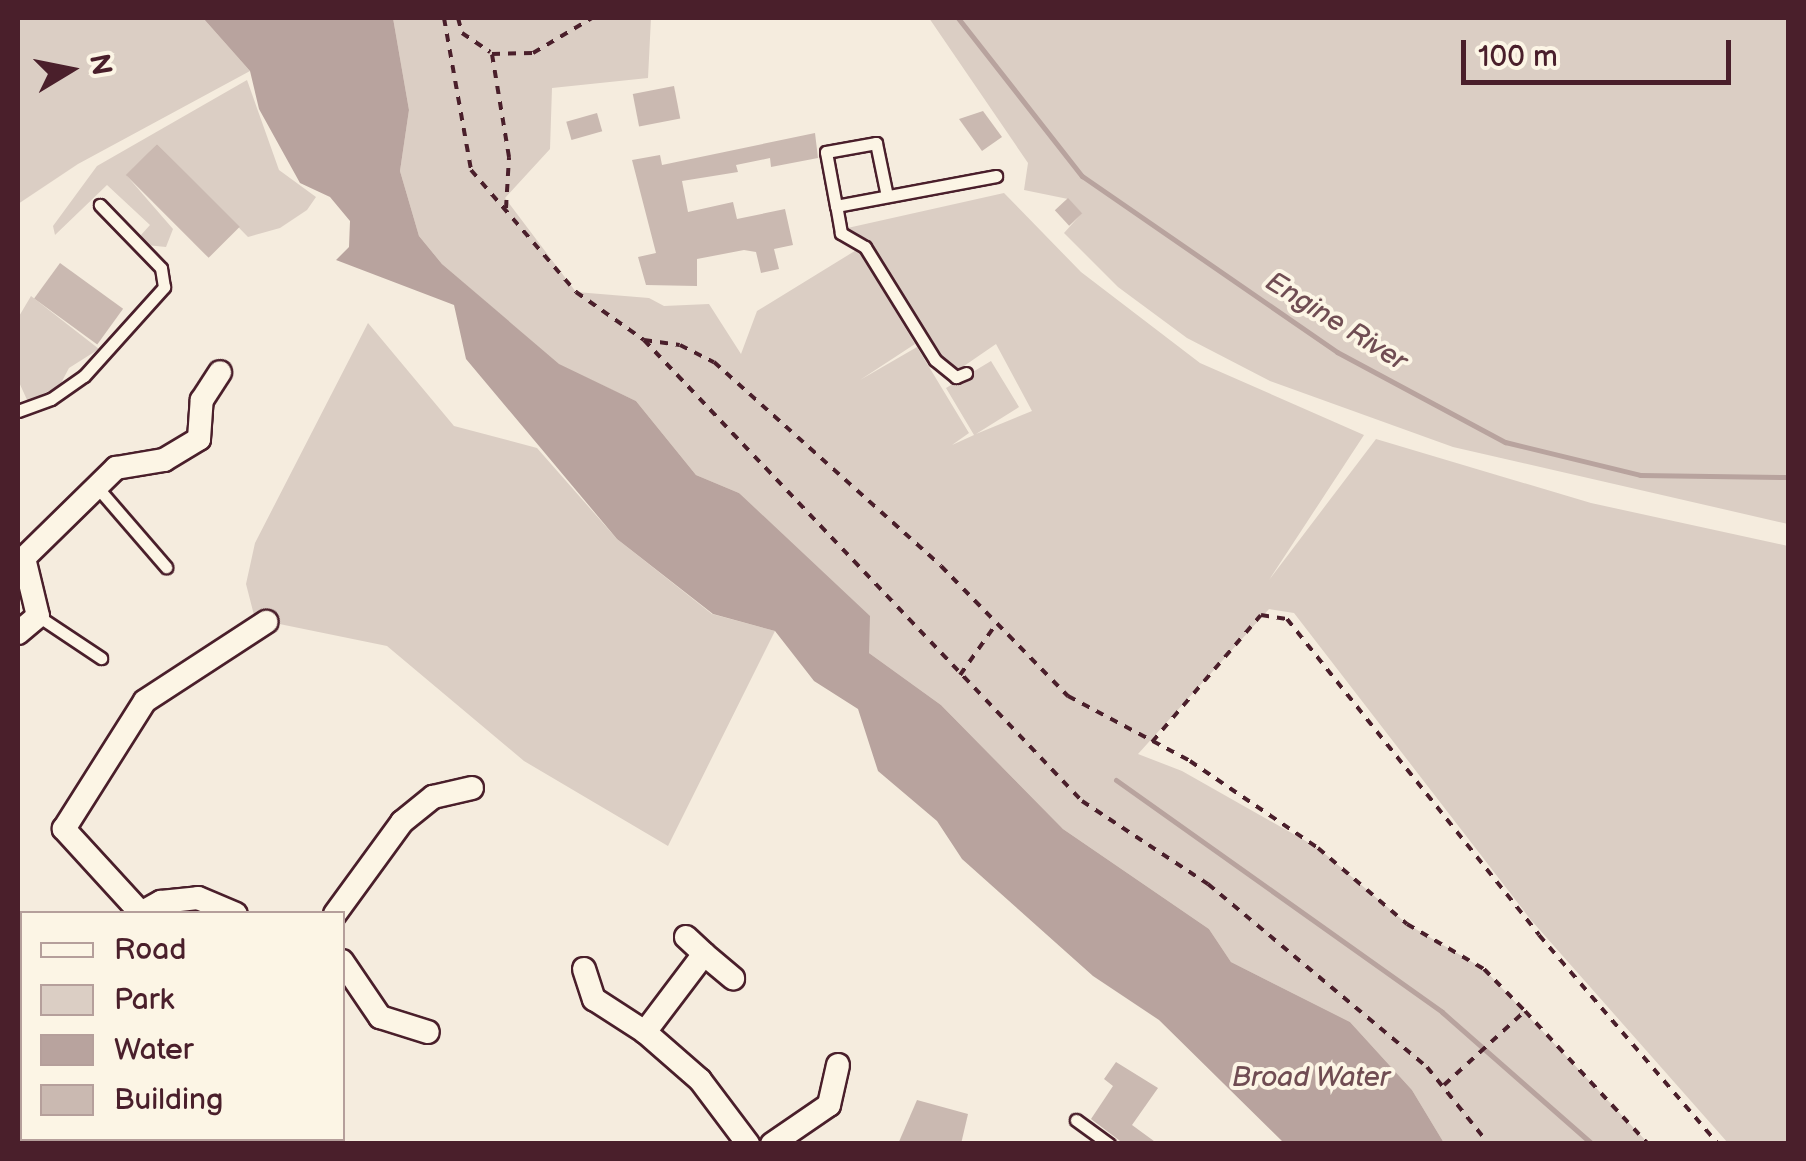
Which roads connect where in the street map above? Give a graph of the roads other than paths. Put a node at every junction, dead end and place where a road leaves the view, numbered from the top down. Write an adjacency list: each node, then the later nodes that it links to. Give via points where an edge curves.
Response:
1 (996, 176): 2 (lane)
2 (887, 196): 4 (lane); 4 (lane, via 876,143 826,152)
3 (100, 205): 7 (lane, via 161,268 164,287 84,376)
4 (836, 206): 6 (lane, via 841,233 866,246 935,360 956,377)
5 (220, 372): 8 (street, via 202,400 199,440 164,460 116,468)
6 (966, 373)
7 (18, 411)
8 (96, 488): 9 (lane); 10 (street, via 24,558)
9 (166, 567)
10 (38, 616): 12 (street); 13 (lane)
11 (266, 622): 15 (street, via 145,700 64,830)
12 (18, 633)
13 (101, 658)
14 (472, 788): 18 (street, via 433,797 402,822)
15 (138, 911)
16 (148, 911): 17 (street, via 198,898)
17 (229, 911)
18 (337, 911)
19 (686, 937): 20 (street)
20 (704, 954): 23 (street); 25 (street)
21 (345, 964): 24 (street, via 380,1017)
22 (584, 970): 25 (street, via 594,999)
23 (733, 978)
24 (428, 1032)
25 (645, 1032): 28 (street, via 700,1080)
26 (838, 1065): 29 (street, via 829,1104)
27 (1076, 1120): 30 (lane)
28 (748, 1144)
29 (772, 1144)
30 (1108, 1144)

